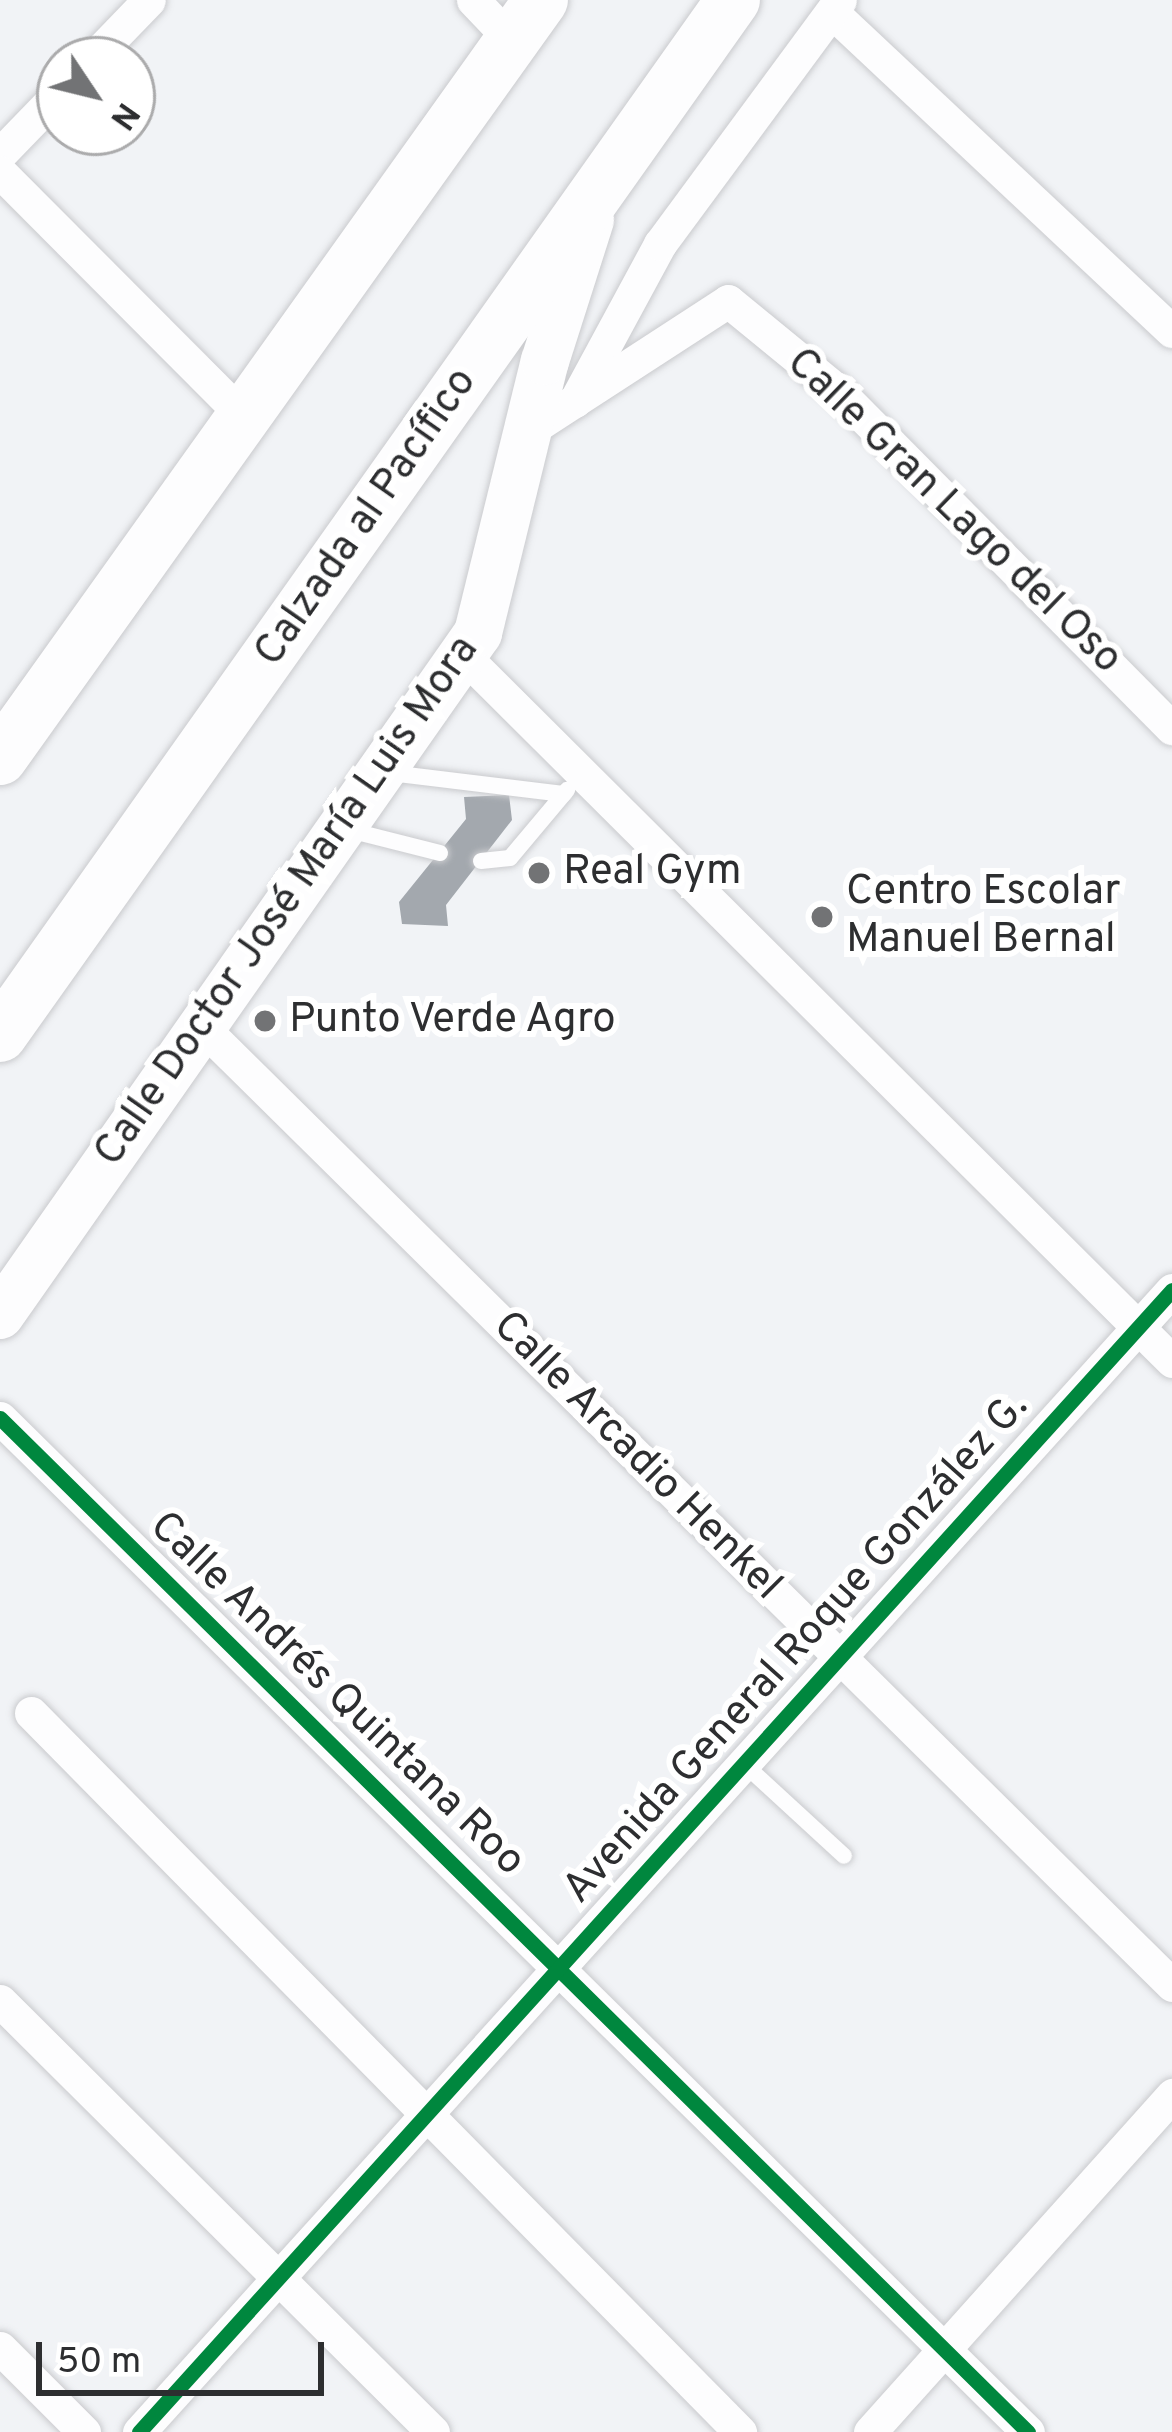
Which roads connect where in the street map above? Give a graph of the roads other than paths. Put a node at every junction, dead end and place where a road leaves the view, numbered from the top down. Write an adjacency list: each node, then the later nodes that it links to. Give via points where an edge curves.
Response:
1 (149, 0): 6 (street)
2 (473, 0): 5 (street)
3 (734, 0): 10 (main road, Calzada al Pacífico)
4 (836, 6): 11 (street); 12 (street, via 660,244)
5 (526, 21): 13 (main road)
6 (114, 36)
7 (36, 117): 8 (street)
8 (0, 154)
9 (0, 172): 13 (street)
10 (602, 187): 14 (street, Calle Doctor José María Luis Mora); 24 (main road, Calzada al Pacífico)
11 (1172, 331)
12 (574, 403): 14 (street); 16 (street, Calle Gran Lago del Oso, via 728,302 839,392)
13 (243, 416): 17 (main road)
14 (525, 433): 15 (street, Calle Doctor José María Luis Mora, via 487,607)
15 (464, 656): 18 (street, Calle Doctor José María Luis Mora); 19 (street)
16 (1172, 728)
17 (0, 758)
18 (383, 772): 19 (lane); 20 (street, Calle Doctor José María Luis Mora)
19 (572, 784): 22 (lane, via 510,857); 27 (street)
20 (344, 828): 21 (lane); 23 (street, Calle Doctor José María Luis Mora)
21 (440, 853)
22 (481, 861)
23 (203, 1028): 26 (street, Calle Doctor José María Luis Mora); 30 (street, Calle Arcadio Henkel)
24 (0, 1035)
25 (1172, 1290): 27 (street, Avenida General Roque González G.)
26 (0, 1315)
27 (1138, 1328): 28 (street); 30 (street, Avenida General Roque González G.)
28 (1172, 1361)
29 (0, 1418): 34 (street, Calle Andrés Quintana Roo)
30 (839, 1658): 32 (street, Avenida General Roque González G.); 35 (street, Calle Arcadio Henkel)
31 (31, 1713): 38 (street)
32 (743, 1763): 33 (lane); 34 (street, Avenida General Roque González G.)
33 (844, 1856)
34 (559, 1963): 38 (street, Avenida General Roque González G.); 40 (street, Calle Andrés Quintana Roo)
35 (1172, 1985)
36 (0, 2000): 39 (street)
37 (1172, 2095): 40 (street)
38 (427, 2111): 39 (street, Avenida General Roque González G.); 45 (street)
39 (280, 2276): 43 (street, Avenida General Roque González G.); 44 (street)
40 (944, 2347): 46 (street); 47 (street, Calle Andrés Quintana Roo)
41 (0, 2348): 42 (street)
42 (84, 2432)
43 (139, 2432)
44 (433, 2432)
45 (740, 2432)
46 (870, 2432)
47 (1028, 2432)

